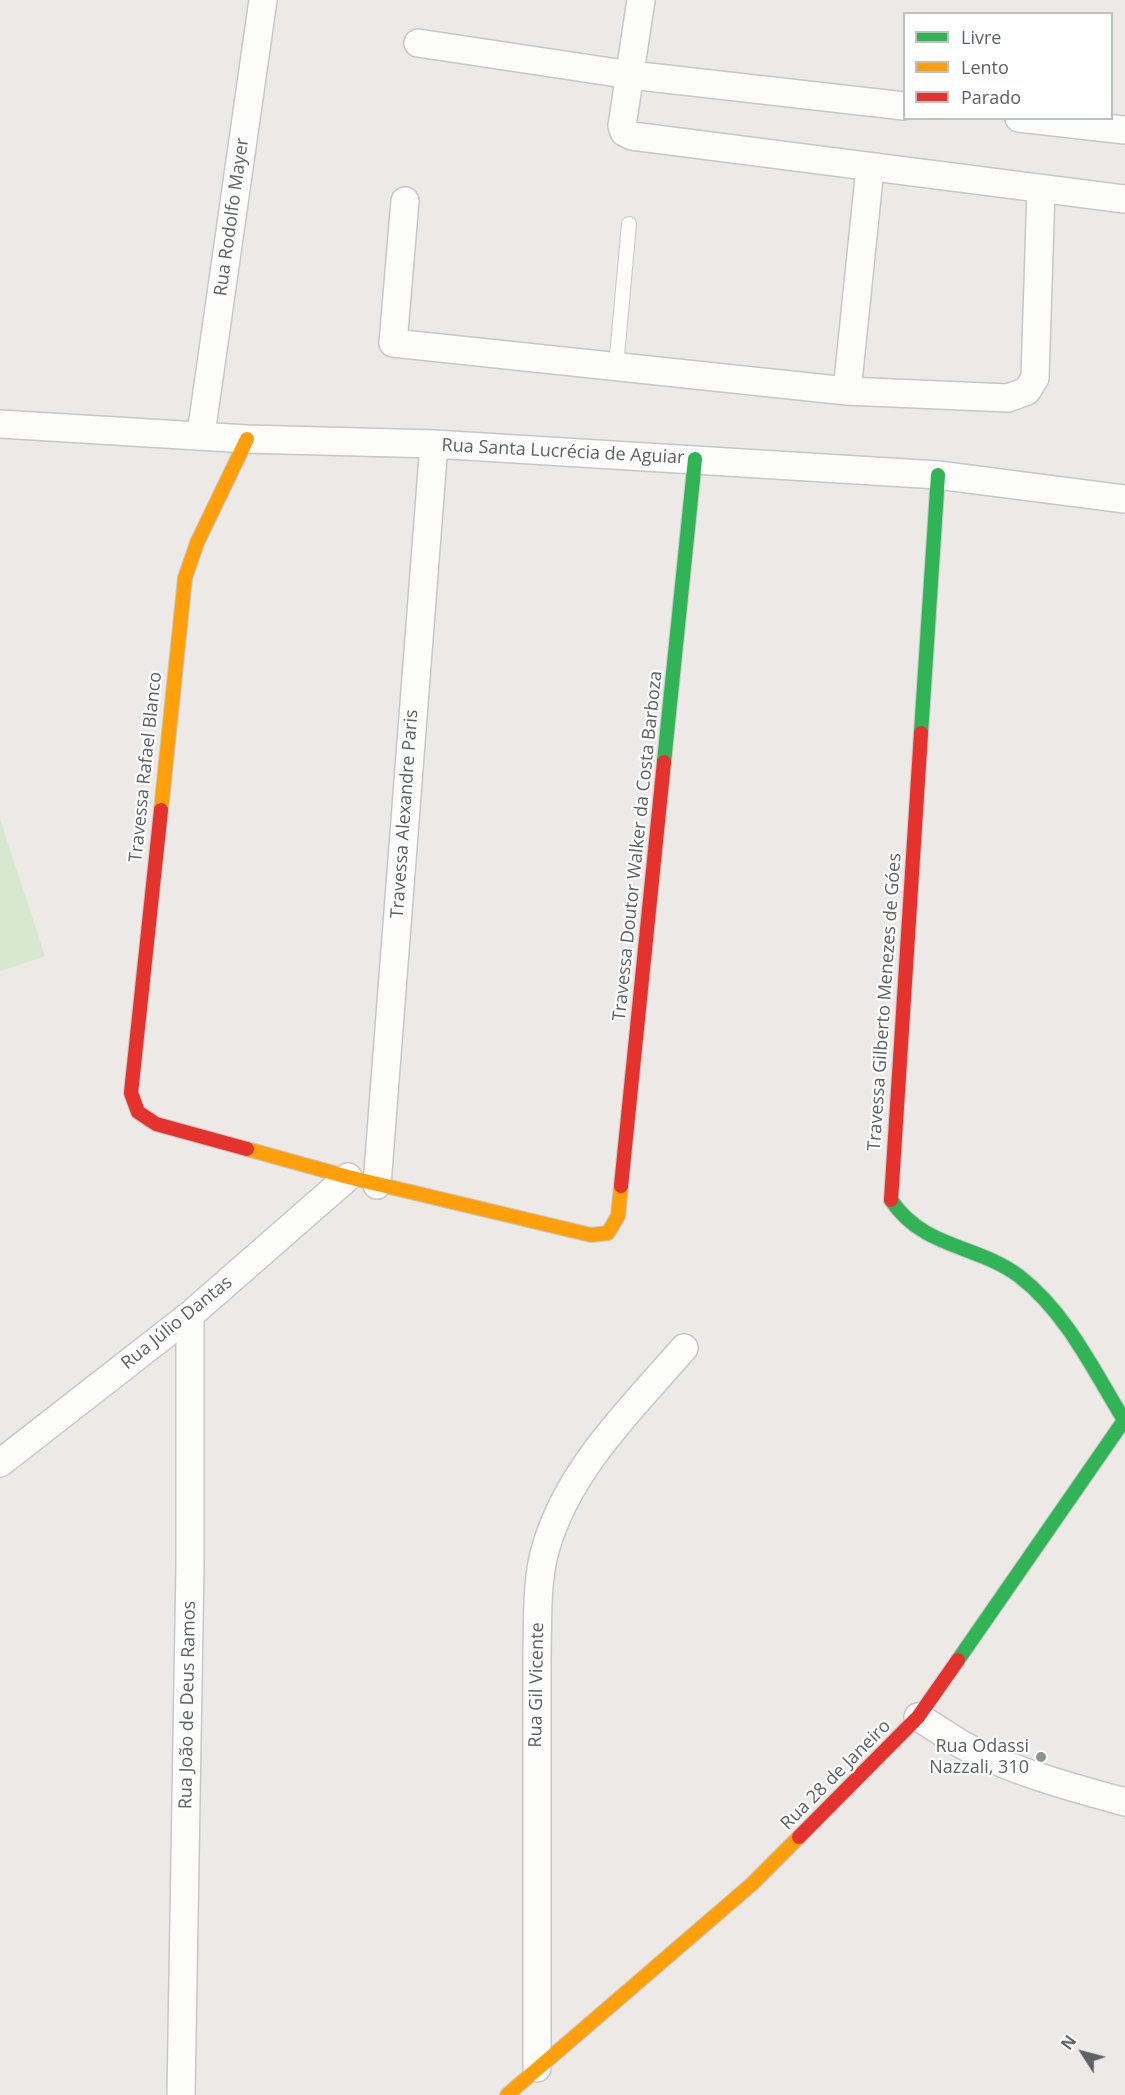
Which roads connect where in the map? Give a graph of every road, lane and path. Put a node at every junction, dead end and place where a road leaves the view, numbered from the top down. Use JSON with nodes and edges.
{"nodes":[{"id":1,"x":263,"y":0,"type":"edge"},
{"id":2,"x":641,"y":0,"type":"edge"},
{"id":3,"x":418,"y":43,"type":"dead end"},
{"id":4,"x":631,"y":75,"type":"junction"},
{"id":5,"x":903,"y":106,"type":"edge"},
{"id":6,"x":1037,"y":120,"type":"edge"},
{"id":7,"x":1125,"y":130,"type":"edge"},
{"id":8,"x":870,"y":168,"type":"junction"},
{"id":9,"x":1041,"y":189,"type":"junction"},
{"id":10,"x":1125,"y":199,"type":"edge"},
{"id":11,"x":405,"y":201,"type":"dead end"},
{"id":12,"x":629,"y":224,"type":"dead end"},
{"id":13,"x":616,"y":367,"type":"junction"},
{"id":14,"x":847,"y":391,"type":"junction"},
{"id":15,"x":0,"y":424,"type":"edge"},
{"id":16,"x":201,"y":434,"type":"junction"},
{"id":17,"x":247,"y":439,"type":"junction"},
{"id":18,"x":434,"y":444,"type":"junction"},
{"id":19,"x":695,"y":459,"type":"junction"},
{"id":20,"x":938,"y":475,"type":"junction"},
{"id":21,"x":1125,"y":499,"type":"edge"},
{"id":22,"x":348,"y":1178,"type":"junction"},
{"id":23,"x":377,"y":1185,"type":"junction"},
{"id":24,"x":190,"y":1315,"type":"junction"},
{"id":25,"x":684,"y":1348,"type":"dead end"},
{"id":26,"x":1124,"y":1420,"type":"edge"},
{"id":27,"x":0,"y":1463,"type":"edge"},
{"id":28,"x":918,"y":1717,"type":"junction"},
{"id":29,"x":1125,"y":1802,"type":"edge"},
{"id":30,"x":537,"y":2068,"type":"junction"},
{"id":31,"x":181,"y":2095,"type":"edge"},
{"id":32,"x":507,"y":2095,"type":"edge"}],
"edges":[{"from":1,"to":16,"type":"street","name":"Rua Rodolfo Mayer"},
{"from":2,"to":4,"type":"street"},
{"from":3,"to":4,"type":"street"},
{"from":4,"to":5,"type":"street"},
{"from":4,"to":8,"type":"street"},
{"from":6,"to":7,"type":"street"},
{"from":8,"to":9,"type":"street"},
{"from":8,"to":14,"type":"street"},
{"from":9,"to":10,"type":"street"},
{"from":9,"to":14,"type":"street"},
{"from":11,"to":13,"type":"street"},
{"from":12,"to":13,"type":"lane"},
{"from":13,"to":14,"type":"street"},
{"from":15,"to":16,"type":"street","name":"Rua Santa Lucrécia de Aguiar"},
{"from":16,"to":17,"type":"street","name":"Rua Santa Lucrécia de Aguiar"},
{"from":17,"to":18,"type":"street","name":"Rua Santa Lucrécia de Aguiar"},
{"from":17,"to":22,"type":"street","name":"Travessa Rafael Blanco"},
{"from":18,"to":19,"type":"street","name":"Rua Santa Lucrécia de Aguiar"},
{"from":18,"to":23,"type":"street","name":"Travessa Alexandre Paris"},
{"from":19,"to":20,"type":"street","name":"Rua Santa Lucrécia de Aguiar"},
{"from":19,"to":23,"type":"street","name":"Travessa Doutor Walker da Costa Barboza"},
{"from":20,"to":21,"type":"street","name":"Rua Santa Lucrécia de Aguiar"},
{"from":20,"to":26,"type":"street","name":"Travessa Gilberto Menezes de Góes"},
{"from":22,"to":23,"type":"street"},
{"from":22,"to":24,"type":"street","name":"Rua Júlio Dantas"},
{"from":24,"to":27,"type":"street","name":"Rua Júlio Dantas"},
{"from":24,"to":31,"type":"street","name":"Rua João de Deus Ramos"},
{"from":25,"to":30,"type":"street","name":"Rua Gil Vicente"},
{"from":26,"to":28,"type":"street","name":"Rua 28 de Janeiro"},
{"from":28,"to":29,"type":"street"},
{"from":28,"to":30,"type":"street","name":"Rua 28 de Janeiro"},
{"from":30,"to":32,"type":"street","name":"Rua 28 de Janeiro"}]}
